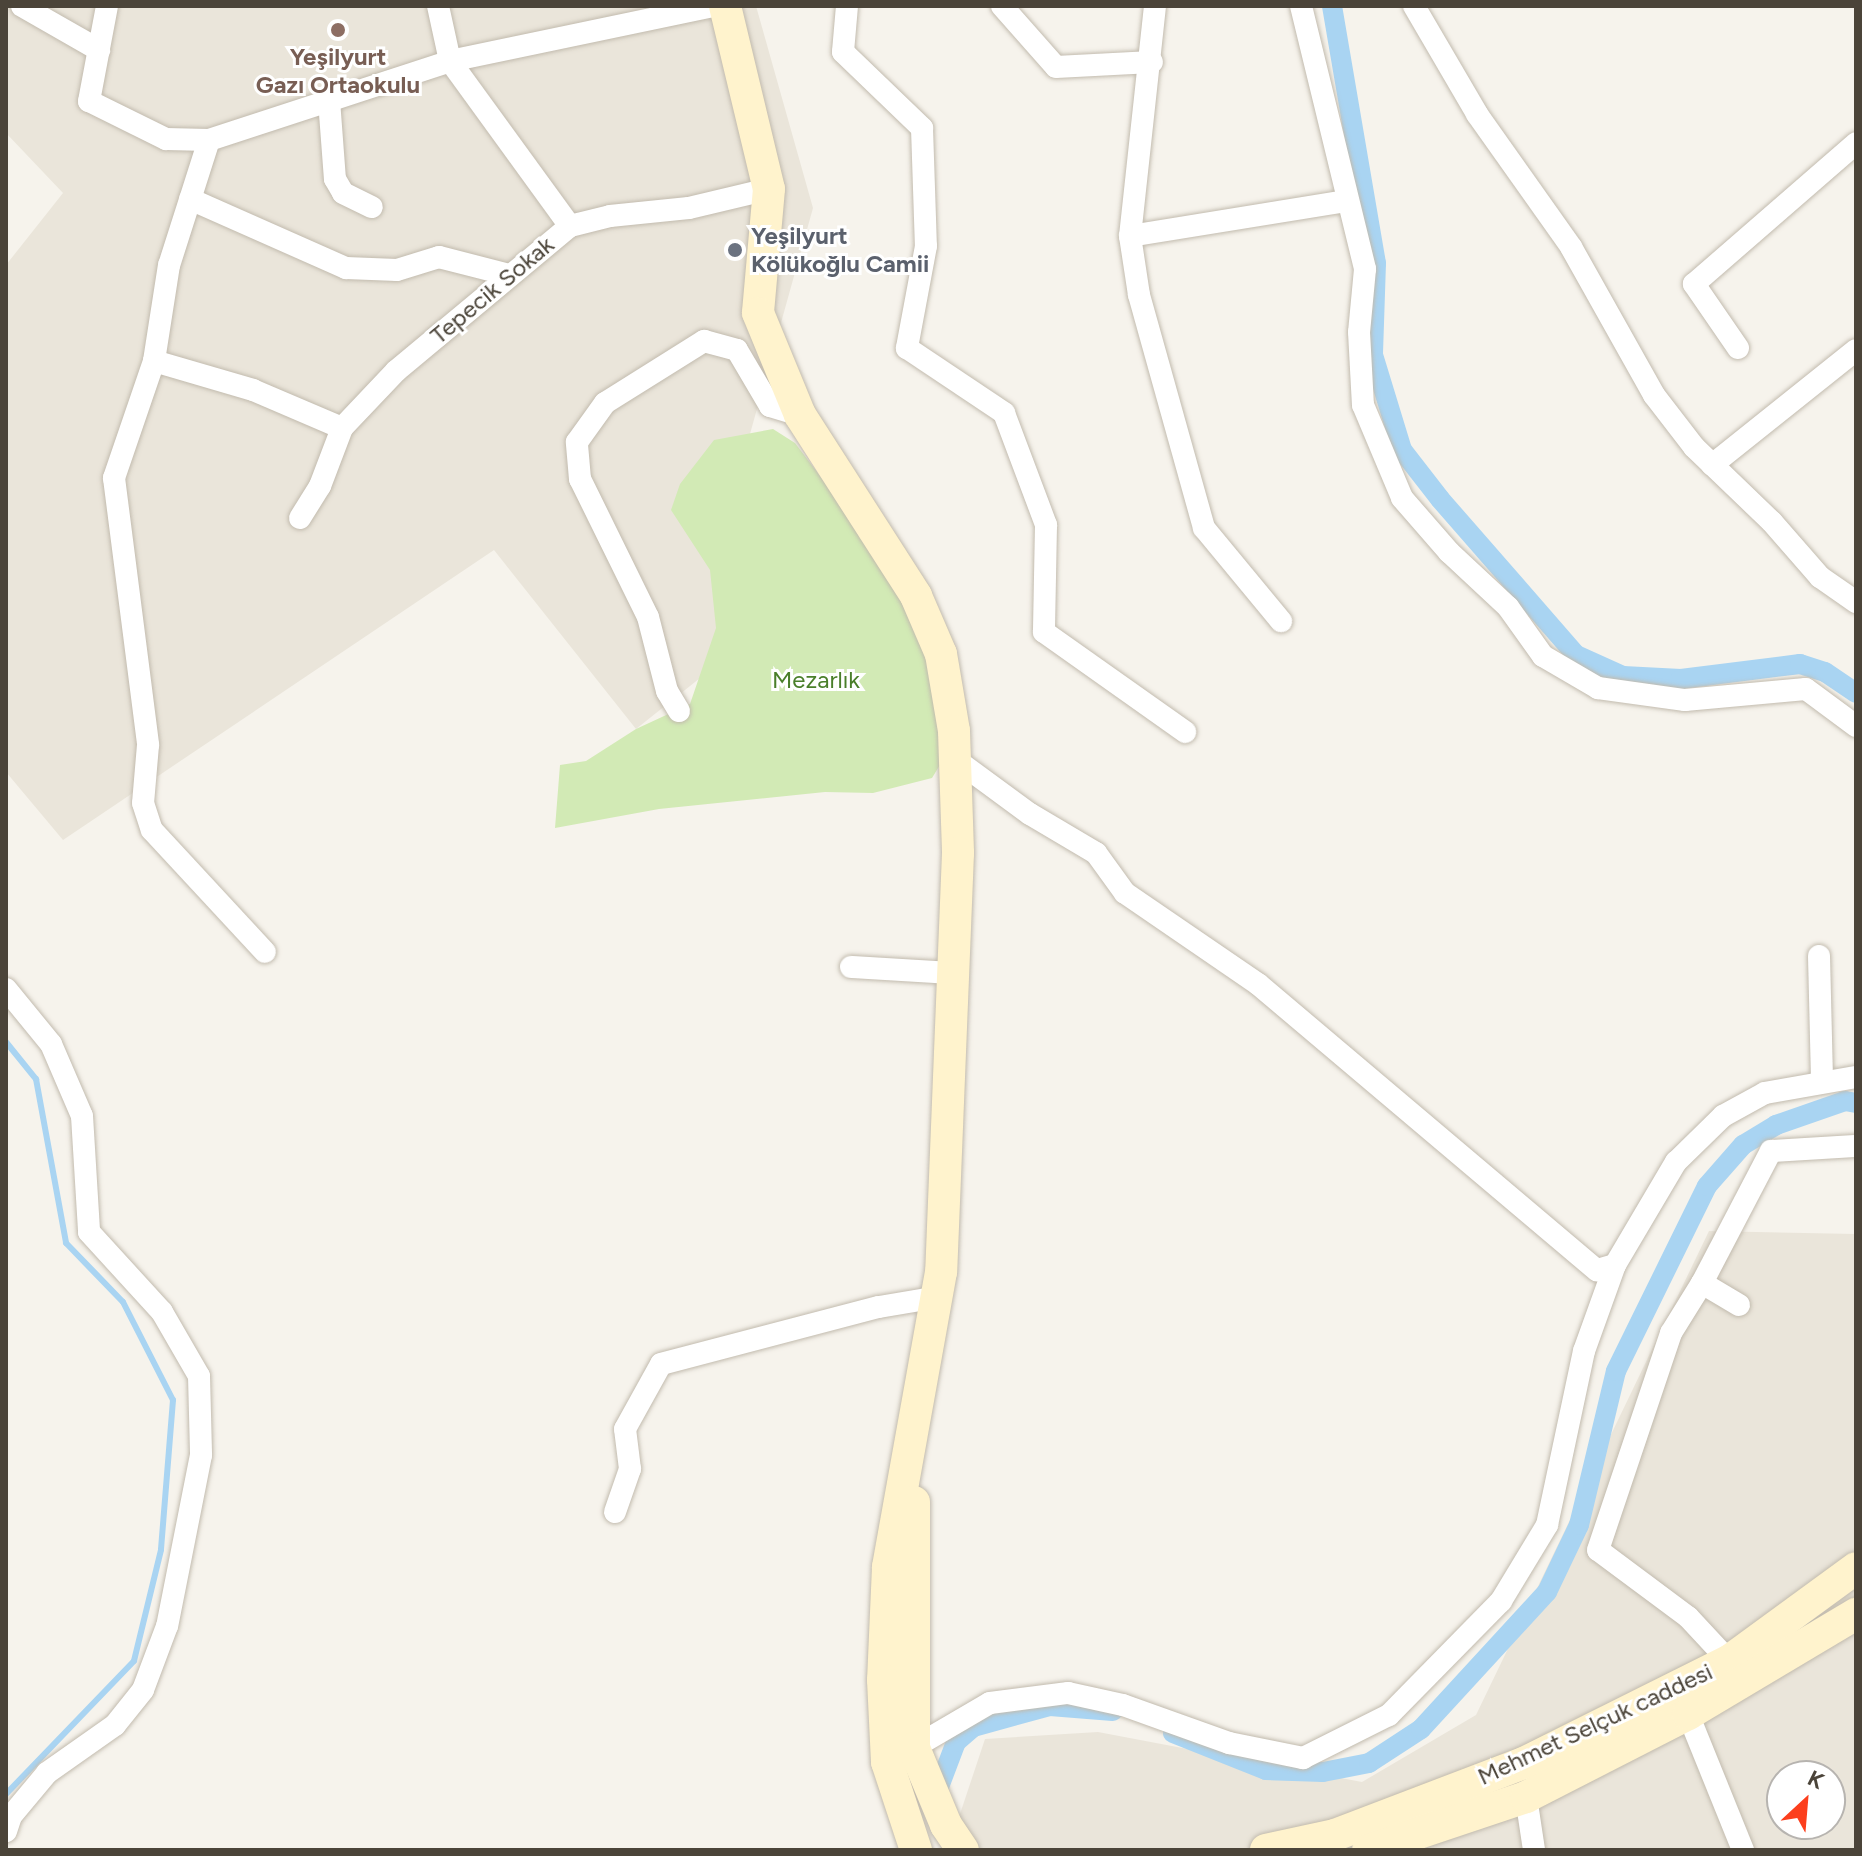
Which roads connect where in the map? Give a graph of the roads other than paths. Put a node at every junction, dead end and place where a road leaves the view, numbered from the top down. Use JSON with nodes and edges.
{"nodes":[{"id":1,"x":22,"y":6,"type":"edge"},
{"id":2,"x":107,"y":6,"type":"edge"},
{"id":3,"x":438,"y":6,"type":"edge"},
{"id":4,"x":713,"y":6,"type":"edge"},
{"id":5,"x":725,"y":6,"type":"edge"},
{"id":6,"x":847,"y":6,"type":"edge"},
{"id":7,"x":1002,"y":6,"type":"edge"},
{"id":8,"x":1155,"y":6,"type":"edge"},
{"id":9,"x":1301,"y":6,"type":"edge"},
{"id":10,"x":1414,"y":6,"type":"edge"},
{"id":11,"x":99,"y":50,"type":"junction"},
{"id":12,"x":450,"y":61,"type":"junction"},
{"id":13,"x":1152,"y":62,"type":"junction"},
{"id":14,"x":329,"y":100,"type":"junction"},
{"id":15,"x":209,"y":140,"type":"junction"},
{"id":16,"x":1856,"y":143,"type":"edge"},
{"id":17,"x":769,"y":189,"type":"junction"},
{"id":18,"x":190,"y":199,"type":"junction"},
{"id":19,"x":1345,"y":201,"type":"junction"},
{"id":20,"x":372,"y":207,"type":"dead end"},
{"id":21,"x":570,"y":226,"type":"junction"},
{"id":22,"x":1130,"y":236,"type":"junction"},
{"id":23,"x":509,"y":275,"type":"junction"},
{"id":24,"x":1738,"y":348,"type":"dead end"},
{"id":25,"x":1856,"y":350,"type":"edge"},
{"id":26,"x":154,"y":361,"type":"junction"},
{"id":27,"x":800,"y":415,"type":"junction"},
{"id":28,"x":342,"y":428,"type":"junction"},
{"id":29,"x":1712,"y":465,"type":"junction"},
{"id":30,"x":300,"y":518,"type":"dead end"},
{"id":31,"x":1856,"y":602,"type":"edge"},
{"id":32,"x":1281,"y":621,"type":"dead end"},
{"id":33,"x":679,"y":711,"type":"dead end"},
{"id":34,"x":1856,"y":726,"type":"edge"},
{"id":35,"x":1185,"y":732,"type":"dead end"},
{"id":36,"x":955,"y":759,"type":"junction"},
{"id":37,"x":265,"y":952,"type":"dead end"},
{"id":38,"x":1819,"y":956,"type":"dead end"},
{"id":39,"x":851,"y":967,"type":"dead end"},
{"id":40,"x":953,"y":973,"type":"junction"},
{"id":41,"x":6,"y":989,"type":"edge"},
{"id":42,"x":1856,"y":1077,"type":"edge"},
{"id":43,"x":1822,"y":1081,"type":"junction"},
{"id":44,"x":1856,"y":1146,"type":"edge"},
{"id":45,"x":1615,"y":1265,"type":"junction"},
{"id":46,"x":1702,"y":1283,"type":"junction"},
{"id":47,"x":938,"y":1297,"type":"junction"},
{"id":48,"x":1739,"y":1305,"type":"dead end"},
{"id":49,"x":615,"y":1512,"type":"dead end"},
{"id":50,"x":1856,"y":1568,"type":"edge"},
{"id":51,"x":1856,"y":1614,"type":"edge"},
{"id":52,"x":1729,"y":1661,"type":"junction"},
{"id":53,"x":1688,"y":1714,"type":"junction"},
{"id":54,"x":900,"y":1755,"type":"junction"},
{"id":55,"x":1526,"y":1797,"type":"junction"},
{"id":56,"x":6,"y":1831,"type":"edge"},
{"id":57,"x":916,"y":1850,"type":"edge"},
{"id":58,"x":963,"y":1850,"type":"edge"},
{"id":59,"x":1266,"y":1850,"type":"edge"},
{"id":60,"x":1368,"y":1850,"type":"edge"},
{"id":61,"x":1534,"y":1850,"type":"edge"},
{"id":62,"x":1743,"y":1850,"type":"edge"}],
"edges":[{"from":1,"to":11,"type":"street"},
{"from":2,"to":11,"type":"street"},
{"from":3,"to":12,"type":"street"},
{"from":4,"to":12,"type":"street"},
{"from":5,"to":17,"type":"main road"},
{"from":6,"to":35,"type":"street"},
{"from":7,"to":13,"type":"street"},
{"from":8,"to":13,"type":"street"},
{"from":9,"to":19,"type":"street"},
{"from":10,"to":29,"type":"street"},
{"from":11,"to":15,"type":"street"},
{"from":12,"to":14,"type":"street"},
{"from":12,"to":21,"type":"street"},
{"from":13,"to":22,"type":"street"},
{"from":14,"to":15,"type":"street"},
{"from":14,"to":20,"type":"street"},
{"from":15,"to":18,"type":"street"},
{"from":16,"to":24,"type":"street"},
{"from":17,"to":21,"type":"street","name":"Tepecik Sokak"},
{"from":17,"to":27,"type":"main road"},
{"from":18,"to":23,"type":"street"},
{"from":18,"to":26,"type":"street"},
{"from":19,"to":22,"type":"street"},
{"from":19,"to":34,"type":"street"},
{"from":21,"to":23,"type":"street","name":"Tepecik Sokak"},
{"from":22,"to":32,"type":"street"},
{"from":23,"to":28,"type":"street","name":"Tepecik Sokak"},
{"from":25,"to":29,"type":"street"},
{"from":26,"to":28,"type":"street"},
{"from":26,"to":37,"type":"street"},
{"from":27,"to":33,"type":"street"},
{"from":27,"to":36,"type":"main road"},
{"from":28,"to":30,"type":"street","name":"Tepecik Sokak"},
{"from":29,"to":31,"type":"street"},
{"from":36,"to":40,"type":"main road"},
{"from":36,"to":45,"type":"street"},
{"from":38,"to":43,"type":"street"},
{"from":39,"to":40,"type":"street"},
{"from":40,"to":47,"type":"main road"},
{"from":41,"to":56,"type":"street"},
{"from":42,"to":43,"type":"street"},
{"from":43,"to":45,"type":"street"},
{"from":44,"to":46,"type":"street"},
{"from":45,"to":54,"type":"street"},
{"from":46,"to":48,"type":"street"},
{"from":46,"to":52,"type":"street"},
{"from":47,"to":49,"type":"street"},
{"from":47,"to":54,"type":"main road"},
{"from":50,"to":52,"type":"main road","name":"Mehmet Selçuk caddesi"},
{"from":51,"to":53,"type":"main road"},
{"from":52,"to":59,"type":"main road","name":"Mehmet Selçuk caddesi"},
{"from":53,"to":55,"type":"main road"},
{"from":53,"to":62,"type":"street"},
{"from":54,"to":57,"type":"main road"},
{"from":54,"to":58,"type":"main road"},
{"from":55,"to":60,"type":"main road"},
{"from":55,"to":61,"type":"street"}]}
